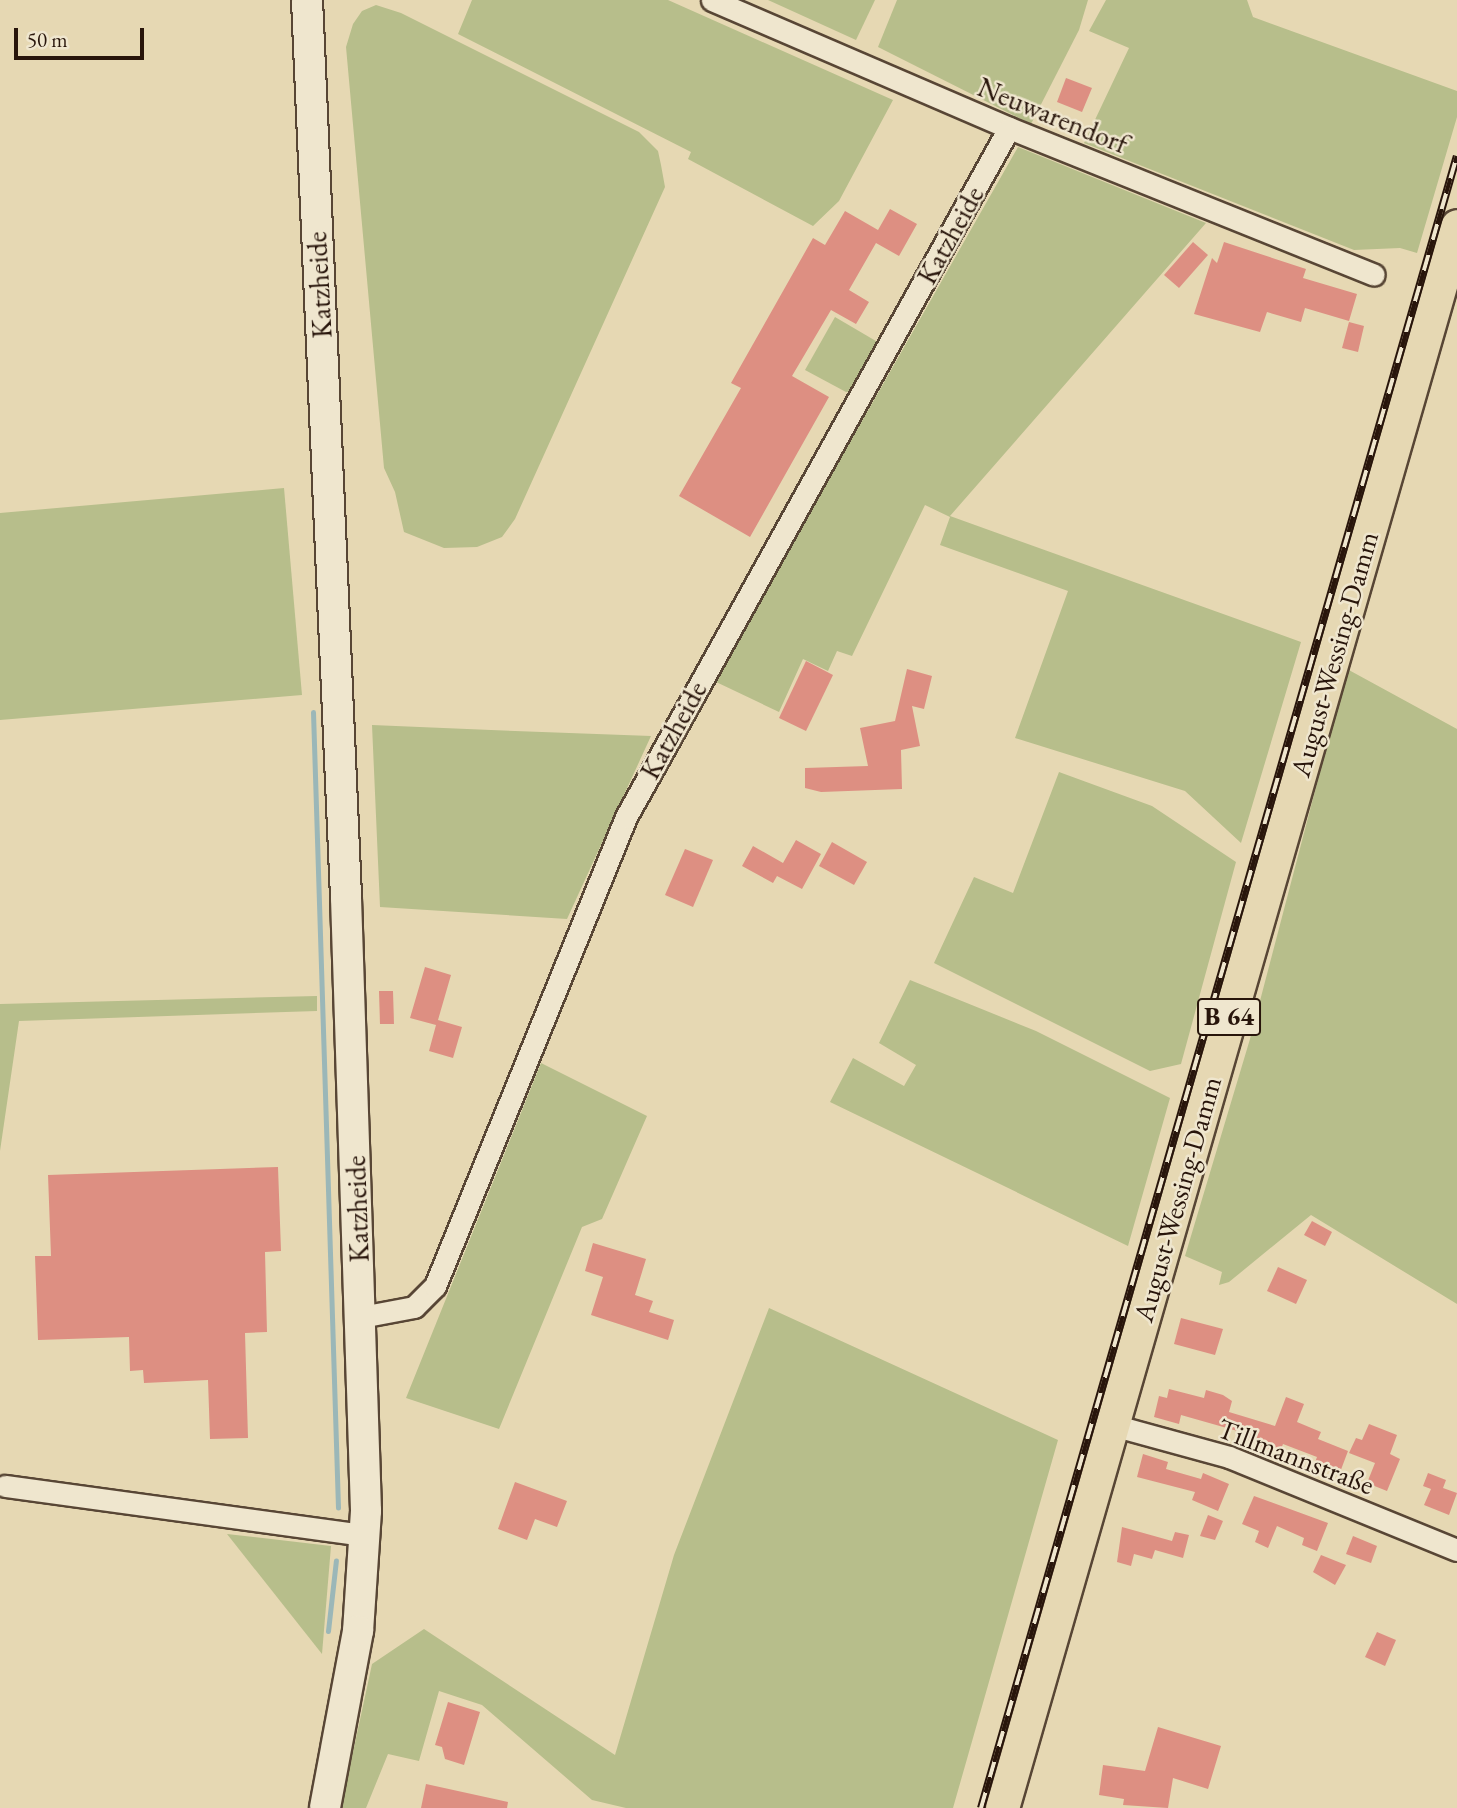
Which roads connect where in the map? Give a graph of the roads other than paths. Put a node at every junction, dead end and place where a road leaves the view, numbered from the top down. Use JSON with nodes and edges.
{"nodes":[{"id":1,"x":307,"y":0,"type":"edge"},
{"id":2,"x":712,"y":0,"type":"edge"},
{"id":3,"x":1009,"y":128,"type":"junction"},
{"id":4,"x":1457,"y":226,"type":"edge"},
{"id":5,"x":1374,"y":275,"type":"dead end"},
{"id":6,"x":361,"y":1317,"type":"junction"},
{"id":7,"x":1112,"y":1425,"type":"junction"},
{"id":8,"x":5,"y":1486,"type":"dead end"},
{"id":9,"x":365,"y":1535,"type":"junction"},
{"id":10,"x":1457,"y":1549,"type":"edge"},
{"id":11,"x":324,"y":1808,"type":"edge"},
{"id":12,"x":1002,"y":1808,"type":"edge"}],
"edges":[{"from":1,"to":6,"type":"street","name":"Katzheide"},
{"from":2,"to":3,"type":"street","name":"Neuwarendorf"},
{"from":3,"to":5,"type":"street","name":"Neuwarendorf"},
{"from":3,"to":6,"type":"street","name":"Katzheide"},
{"from":4,"to":7,"type":"main road","name":"August-Wessing-Damm","number":"B 64"},
{"from":6,"to":9,"type":"street","name":"Katzheide"},
{"from":7,"to":10,"type":"street","name":"Tillmannstraße"},
{"from":7,"to":12,"type":"main road","name":"August-Wessing-Damm","number":"B 64"},
{"from":8,"to":9,"type":"street"},
{"from":9,"to":11,"type":"street","name":"Katzheide"}]}
